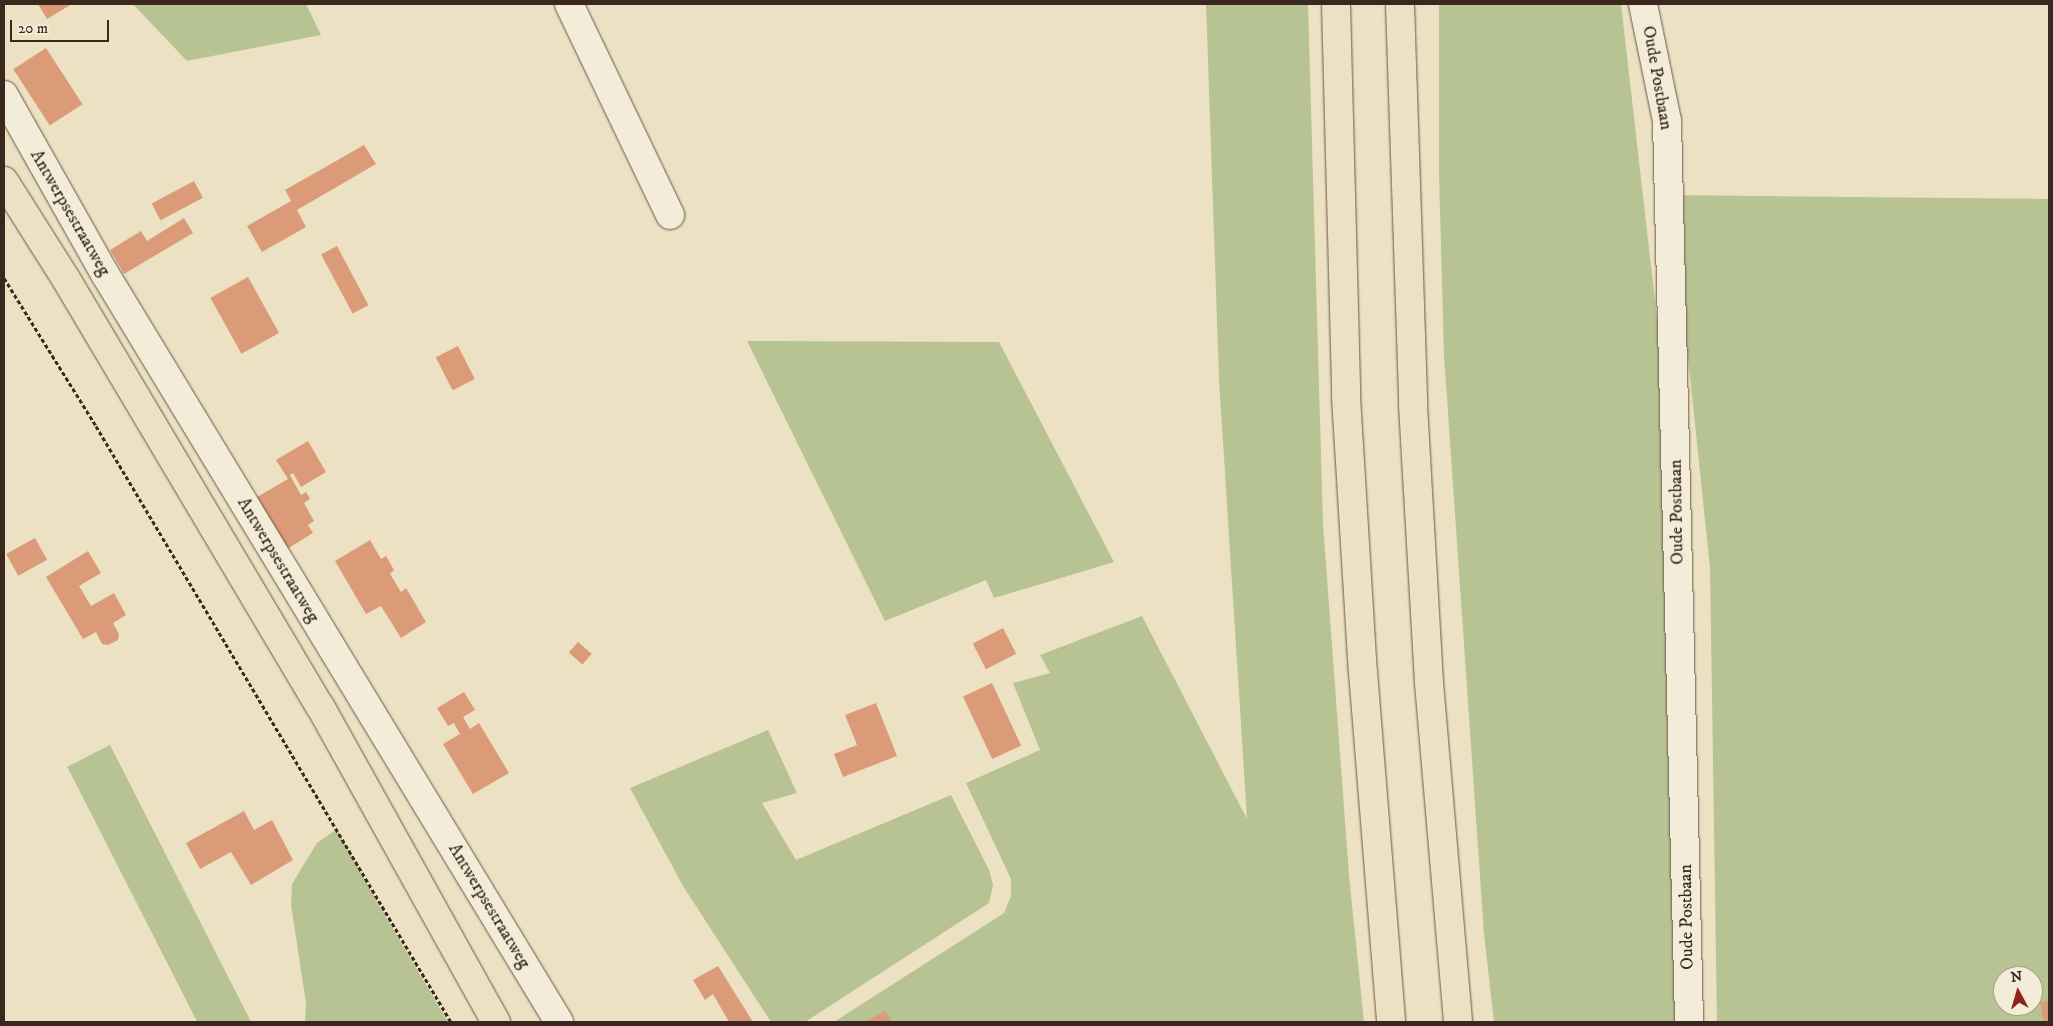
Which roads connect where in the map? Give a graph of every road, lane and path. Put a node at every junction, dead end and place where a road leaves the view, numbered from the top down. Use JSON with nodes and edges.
{"nodes":[{"id":1,"x":569,"y":4,"type":"edge"},
{"id":2,"x":1336,"y":4,"type":"edge"},
{"id":3,"x":1400,"y":4,"type":"edge"},
{"id":4,"x":1643,"y":4,"type":"edge"},
{"id":5,"x":4,"y":95,"type":"edge"},
{"id":6,"x":4,"y":181,"type":"edge"},
{"id":7,"x":670,"y":215,"type":"dead end"},
{"id":8,"x":4,"y":278,"type":"edge"},
{"id":9,"x":451,"y":1022,"type":"edge"},
{"id":10,"x":496,"y":1022,"type":"edge"},
{"id":11,"x":559,"y":1022,"type":"edge"},
{"id":12,"x":1392,"y":1022,"type":"edge"},
{"id":13,"x":1458,"y":1022,"type":"edge"},
{"id":14,"x":1689,"y":1022,"type":"edge"}],
"edges":[{"from":1,"to":7,"type":"street"},
{"from":2,"to":12,"type":"main road"},
{"from":3,"to":13,"type":"main road"},
{"from":4,"to":14,"type":"street","name":"Oude Postbaan"},
{"from":5,"to":11,"type":"street","name":"Antwerpsestraatweg"},
{"from":6,"to":10,"type":"main road","name":"Antwerpsestraatweg"},
{"from":8,"to":9,"type":"path"}]}
